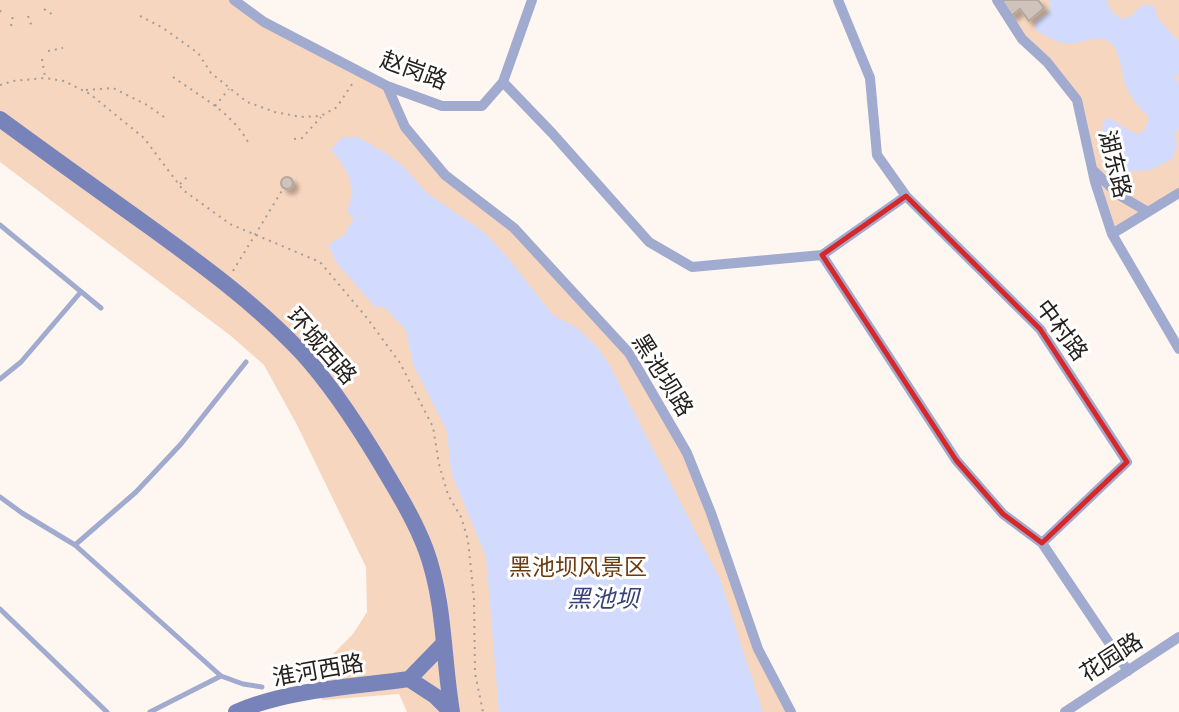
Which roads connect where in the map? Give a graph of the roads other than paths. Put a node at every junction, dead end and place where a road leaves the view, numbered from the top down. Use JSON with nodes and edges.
{"nodes":[{"id":1,"x":233,"y":0,"type":"edge"},
{"id":2,"x":532,"y":0,"type":"edge"},
{"id":3,"x":838,"y":0,"type":"edge"},
{"id":4,"x":997,"y":0,"type":"edge"},
{"id":5,"x":503,"y":82,"type":"junction"},
{"id":6,"x":387,"y":86,"type":"junction"},
{"id":7,"x":0,"y":120,"type":"edge"},
{"id":8,"x":1093,"y":170,"type":"junction"},
{"id":9,"x":1179,"y":193,"type":"edge"},
{"id":10,"x":906,"y":195,"type":"junction"},
{"id":11,"x":1148,"y":212,"type":"junction"},
{"id":12,"x":0,"y":225,"type":"edge"},
{"id":13,"x":1112,"y":234,"type":"junction"},
{"id":14,"x":822,"y":255,"type":"junction"},
{"id":15,"x":80,"y":293,"type":"junction"},
{"id":16,"x":101,"y":308,"type":"dead end"},
{"id":17,"x":1179,"y":349,"type":"edge"},
{"id":18,"x":246,"y":362,"type":"dead end"},
{"id":19,"x":0,"y":379,"type":"edge"},
{"id":20,"x":0,"y":497,"type":"edge"},
{"id":21,"x":1042,"y":543,"type":"junction"},
{"id":22,"x":75,"y":545,"type":"junction"},
{"id":23,"x":0,"y":609,"type":"edge"},
{"id":24,"x":1179,"y":637,"type":"edge"},
{"id":25,"x":444,"y":643,"type":"junction"},
{"id":26,"x":1128,"y":671,"type":"junction"},
{"id":27,"x":221,"y":676,"type":"junction"},
{"id":28,"x":409,"y":679,"type":"junction"},
{"id":29,"x":262,"y":687,"type":"dead end"},
{"id":30,"x":107,"y":712,"type":"edge"},
{"id":31,"x":150,"y":712,"type":"edge"},
{"id":32,"x":236,"y":712,"type":"edge"},
{"id":33,"x":451,"y":712,"type":"edge"},
{"id":34,"x":791,"y":712,"type":"edge"},
{"id":35,"x":1065,"y":712,"type":"edge"}],
"edges":[{"from":1,"to":6,"type":"street","name":"赵岗路"},
{"from":2,"to":5,"type":"street","name":"赵岗路"},
{"from":3,"to":10,"type":"street","name":"中村路"},
{"from":4,"to":8,"type":"street","name":"湖东路"},
{"from":5,"to":6,"type":"street","name":"赵岗路"},
{"from":5,"to":14,"type":"street"},
{"from":6,"to":34,"type":"street","name":"黑池坝路"},
{"from":7,"to":25,"type":"street","name":"环城西路"},
{"from":8,"to":11,"type":"street"},
{"from":8,"to":13,"type":"street","name":"湖东路"},
{"from":9,"to":11,"type":"street"},
{"from":10,"to":14,"type":"street"},
{"from":10,"to":21,"type":"street","name":"中村路"},
{"from":11,"to":13,"type":"street"},
{"from":12,"to":15,"type":"lane"},
{"from":13,"to":17,"type":"street","name":"湖东路"},
{"from":14,"to":21,"type":"street"},
{"from":15,"to":16,"type":"lane"},
{"from":15,"to":19,"type":"lane"},
{"from":18,"to":22,"type":"lane"},
{"from":20,"to":22,"type":"lane"},
{"from":21,"to":26,"type":"street"},
{"from":22,"to":27,"type":"lane"},
{"from":23,"to":30,"type":"lane"},
{"from":24,"to":26,"type":"street","name":"花园路"},
{"from":25,"to":28,"type":"street"},
{"from":25,"to":33,"type":"street","name":"环城西路"},
{"from":26,"to":35,"type":"street","name":"花园路"},
{"from":27,"to":29,"type":"lane"},
{"from":27,"to":31,"type":"lane"},
{"from":28,"to":32,"type":"street","name":"淮河西路"},
{"from":28,"to":33,"type":"street"}]}
